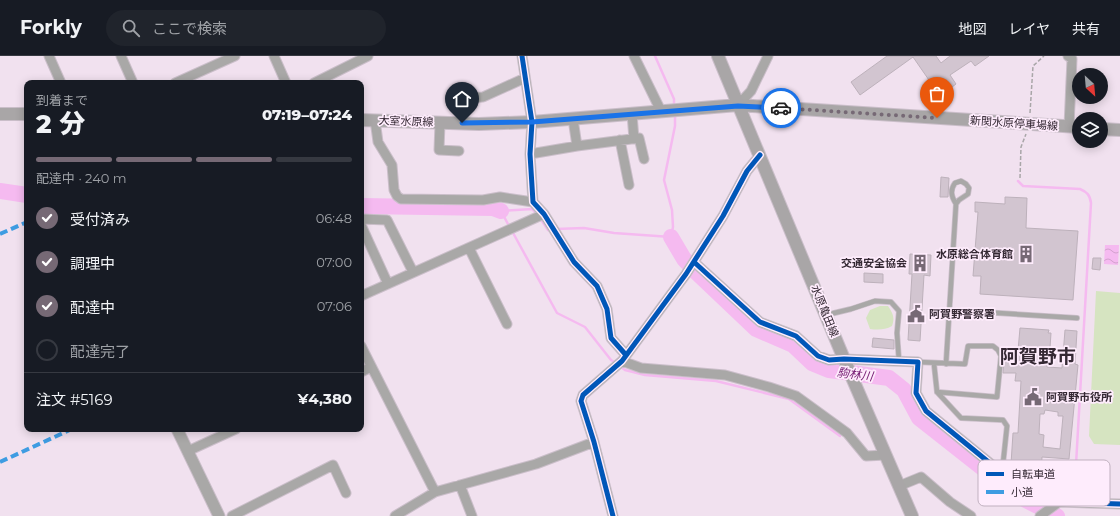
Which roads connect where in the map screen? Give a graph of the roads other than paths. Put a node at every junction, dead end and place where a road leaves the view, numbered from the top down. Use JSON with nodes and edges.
{"nodes":[{"id":1,"x":49,"y":56,"type":"edge"},
{"id":2,"x":121,"y":56,"type":"edge"},
{"id":3,"x":235,"y":56,"type":"edge"},
{"id":4,"x":274,"y":56,"type":"edge"},
{"id":5,"x":368,"y":56,"type":"edge"},
{"id":6,"x":522,"y":56,"type":"edge"},
{"id":7,"x":634,"y":56,"type":"edge"},
{"id":8,"x":718,"y":56,"type":"edge"},
{"id":9,"x":768,"y":56,"type":"edge"},
{"id":10,"x":1068,"y":56,"type":"edge"},
{"id":11,"x":526,"y":78,"type":"junction"},
{"id":12,"x":60,"y":80,"type":"edge"},
{"id":13,"x":132,"y":80,"type":"edge"},
{"id":14,"x":182,"y":80,"type":"edge"},
{"id":15,"x":285,"y":80,"type":"edge"},
{"id":16,"x":320,"y":80,"type":"edge"},
{"id":17,"x":738,"y":106,"type":"junction"},
{"id":18,"x":660,"y":111,"type":"junction"},
{"id":19,"x":1074,"y":112,"type":"edge"},
{"id":20,"x":0,"y":114,"type":"edge"},
{"id":21,"x":24,"y":114,"type":"edge"},
{"id":22,"x":632,"y":114,"type":"junction"},
{"id":23,"x":573,"y":119,"type":"junction"},
{"id":24,"x":364,"y":120,"type":"edge"},
{"id":25,"x":375,"y":120,"type":"junction"},
{"id":26,"x":440,"y":122,"type":"junction"},
{"id":27,"x":532,"y":122,"type":"junction"},
{"id":28,"x":462,"y":123,"type":"junction"},
{"id":29,"x":1072,"y":127,"type":"edge"},
{"id":30,"x":1108,"y":129,"type":"edge"},
{"id":31,"x":1120,"y":130,"type":"edge"},
{"id":32,"x":634,"y":139,"type":"junction"},
{"id":33,"x":620,"y":140,"type":"junction"},
{"id":34,"x":576,"y":146,"type":"junction"},
{"id":35,"x":459,"y":151,"type":"dead end"},
{"id":36,"x":530,"y":154,"type":"junction"},
{"id":37,"x":760,"y":155,"type":"junction"},
{"id":38,"x":644,"y":159,"type":"dead end"},
{"id":39,"x":629,"y":185,"type":"dead end"},
{"id":40,"x":533,"y":202,"type":"junction"},
{"id":41,"x":956,"y":204,"type":"junction"},
{"id":42,"x":544,"y":214,"type":"junction"},
{"id":43,"x":364,"y":218,"type":"edge"},
{"id":44,"x":364,"y":232,"type":"edge"},
{"id":45,"x":469,"y":248,"type":"junction"},
{"id":46,"x":694,"y":262,"type":"junction"},
{"id":47,"x":413,"y":272,"type":"junction"},
{"id":48,"x":388,"y":284,"type":"junction"},
{"id":49,"x":364,"y":295,"type":"edge"},
{"id":50,"x":950,"y":310,"type":"junction"},
{"id":51,"x":826,"y":315,"type":"junction"},
{"id":52,"x":1077,"y":318,"type":"dead end"},
{"id":53,"x":507,"y":324,"type":"dead end"},
{"id":54,"x":364,"y":352,"type":"edge"},
{"id":55,"x":624,"y":358,"type":"junction"},
{"id":56,"x":899,"y":361,"type":"junction"},
{"id":57,"x":846,"y":362,"type":"junction"},
{"id":58,"x":918,"y":362,"type":"junction"},
{"id":59,"x":934,"y":364,"type":"junction"},
{"id":60,"x":946,"y":364,"type":"junction"},
{"id":61,"x":372,"y":367,"type":"junction"},
{"id":62,"x":364,"y":371,"type":"edge"},
{"id":63,"x":937,"y":392,"type":"junction"},
{"id":64,"x":178,"y":432,"type":"edge"},
{"id":65,"x":229,"y":432,"type":"edge"},
{"id":66,"x":594,"y":442,"type":"junction"},
{"id":67,"x":188,"y":451,"type":"junction"},
{"id":68,"x":886,"y":455,"type":"junction"},
{"id":69,"x":986,"y":460,"type":"edge"},
{"id":70,"x":1003,"y":460,"type":"edge"},
{"id":71,"x":460,"y":485,"type":"junction"},
{"id":72,"x":899,"y":486,"type":"junction"},
{"id":73,"x":435,"y":492,"type":"junction"},
{"id":74,"x":346,"y":493,"type":"dead end"},
{"id":75,"x":1110,"y":504,"type":"edge"},
{"id":76,"x":1120,"y":504,"type":"edge"},
{"id":77,"x":1054,"y":506,"type":"edge"},
{"id":78,"x":218,"y":516,"type":"edge"},
{"id":79,"x":232,"y":516,"type":"edge"},
{"id":80,"x":395,"y":516,"type":"edge"},
{"id":81,"x":472,"y":516,"type":"edge"},
{"id":82,"x":613,"y":516,"type":"edge"},
{"id":83,"x":912,"y":516,"type":"edge"},
{"id":84,"x":971,"y":516,"type":"edge"},
{"id":85,"x":1040,"y":516,"type":"edge"}],
"edges":[{"from":1,"to":12,"type":"street"},
{"from":2,"to":13,"type":"street"},
{"from":3,"to":14,"type":"street"},
{"from":4,"to":15,"type":"street"},
{"from":5,"to":16,"type":"street"},
{"from":6,"to":11,"type":"street"},
{"from":7,"to":18,"type":"street"},
{"from":8,"to":17,"type":"main road"},
{"from":9,"to":17,"type":"street"},
{"from":10,"to":19,"type":"street"},
{"from":11,"to":27,"type":"street"},
{"from":11,"to":28,"type":"street"},
{"from":17,"to":18,"type":"main road","name":"大室水原線"},
{"from":17,"to":29,"type":"main road","name":"新関水原停車場線"},
{"from":17,"to":37,"type":"main road","name":"水原亀田線"},
{"from":18,"to":22,"type":"main road","name":"大室水原線"},
{"from":20,"to":21,"type":"main road"},
{"from":22,"to":23,"type":"main road","name":"大室水原線"},
{"from":22,"to":32,"type":"street"},
{"from":23,"to":27,"type":"main road","name":"大室水原線"},
{"from":23,"to":34,"type":"street"},
{"from":24,"to":25,"type":"main road","name":"大室水原線"},
{"from":25,"to":26,"type":"main road","name":"大室水原線"},
{"from":25,"to":40,"type":"street"},
{"from":26,"to":28,"type":"main road","name":"大室水原線"},
{"from":26,"to":35,"type":"street"},
{"from":27,"to":28,"type":"main road","name":"大室水原線"},
{"from":27,"to":36,"type":"street"},
{"from":30,"to":31,"type":"main road"},
{"from":32,"to":33,"type":"street"},
{"from":32,"to":38,"type":"street"},
{"from":33,"to":34,"type":"street"},
{"from":33,"to":39,"type":"street"},
{"from":34,"to":36,"type":"street"},
{"from":36,"to":40,"type":"street"},
{"from":37,"to":46,"type":"street"},
{"from":37,"to":51,"type":"main road","name":"水原亀田線"},
{"from":40,"to":42,"type":"street"},
{"from":41,"to":41,"type":"lane"},
{"from":41,"to":50,"type":"lane"},
{"from":42,"to":45,"type":"street"},
{"from":42,"to":55,"type":"street"},
{"from":43,"to":47,"type":"street"},
{"from":44,"to":48,"type":"street"},
{"from":45,"to":47,"type":"street"},
{"from":45,"to":53,"type":"street"},
{"from":46,"to":55,"type":"street"},
{"from":46,"to":57,"type":"street"},
{"from":47,"to":48,"type":"street"},
{"from":48,"to":49,"type":"street"},
{"from":50,"to":52,"type":"lane"},
{"from":50,"to":60,"type":"lane"},
{"from":51,"to":56,"type":"lane"},
{"from":51,"to":57,"type":"main road","name":"水原亀田線"},
{"from":54,"to":61,"type":"street"},
{"from":55,"to":66,"type":"street"},
{"from":55,"to":68,"type":"street"},
{"from":56,"to":57,"type":"street"},
{"from":56,"to":58,"type":"street"},
{"from":57,"to":68,"type":"main road","name":"水原亀田線"},
{"from":58,"to":59,"type":"lane"},
{"from":58,"to":69,"type":"street"},
{"from":59,"to":60,"type":"lane"},
{"from":59,"to":63,"type":"lane"},
{"from":60,"to":63,"type":"lane"},
{"from":61,"to":62,"type":"street"},
{"from":61,"to":73,"type":"street"},
{"from":63,"to":70,"type":"lane"},
{"from":64,"to":67,"type":"street"},
{"from":65,"to":67,"type":"street"},
{"from":66,"to":71,"type":"street"},
{"from":66,"to":82,"type":"street"},
{"from":67,"to":78,"type":"street"},
{"from":68,"to":72,"type":"main road","name":"水原亀田線"},
{"from":71,"to":73,"type":"street"},
{"from":71,"to":81,"type":"street"},
{"from":72,"to":83,"type":"main road","name":"水原亀田線"},
{"from":72,"to":84,"type":"street"},
{"from":73,"to":80,"type":"street"},
{"from":74,"to":79,"type":"street"},
{"from":75,"to":76,"type":"street"},
{"from":77,"to":85,"type":"street"}]}
